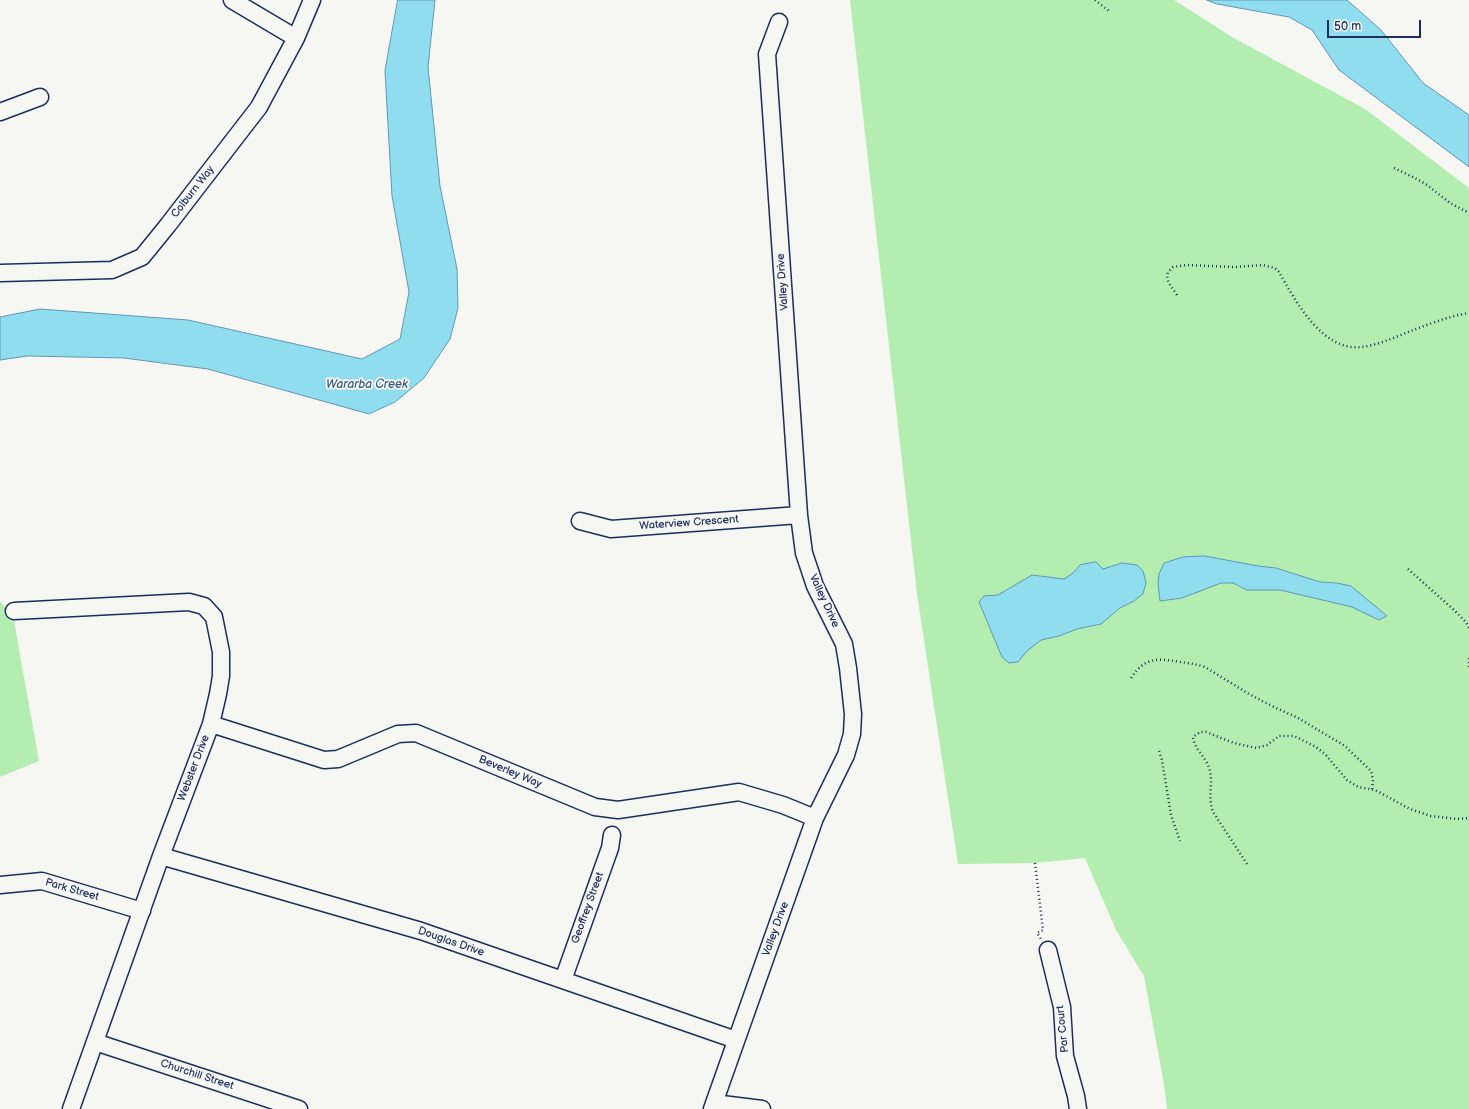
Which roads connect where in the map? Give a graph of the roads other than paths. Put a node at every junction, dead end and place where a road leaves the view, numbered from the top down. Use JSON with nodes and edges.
{"nodes":[{"id":1,"x":232,"y":0,"type":"edge"},
{"id":2,"x":312,"y":0,"type":"edge"},
{"id":3,"x":779,"y":22,"type":"dead end"},
{"id":4,"x":296,"y":38,"type":"junction"},
{"id":5,"x":40,"y":97,"type":"dead end"},
{"id":6,"x":0,"y":112,"type":"edge"},
{"id":7,"x":0,"y":273,"type":"edge"},
{"id":8,"x":799,"y":515,"type":"junction"},
{"id":9,"x":580,"y":520,"type":"dead end"},
{"id":10,"x":14,"y":611,"type":"dead end"},
{"id":11,"x":211,"y":724,"type":"junction"},
{"id":12,"x":816,"y":818,"type":"junction"},
{"id":13,"x":612,"y":835,"type":"dead end"},
{"id":14,"x":161,"y":856,"type":"junction"},
{"id":15,"x":0,"y":885,"type":"edge"},
{"id":16,"x":142,"y":911,"type":"junction"},
{"id":17,"x":1048,"y":950,"type":"road end"},
{"id":18,"x":563,"y":980,"type":"junction"},
{"id":19,"x":736,"y":1040,"type":"junction"},
{"id":20,"x":95,"y":1042,"type":"junction"},
{"id":21,"x":713,"y":1106,"type":"edge"},
{"id":22,"x":71,"y":1109,"type":"edge"},
{"id":23,"x":299,"y":1109,"type":"edge"},
{"id":24,"x":762,"y":1109,"type":"edge"},
{"id":25,"x":1078,"y":1109,"type":"edge"}],
"edges":[{"from":1,"to":4,"type":"street"},
{"from":2,"to":4,"type":"street","name":"Colburn Way"},
{"from":3,"to":8,"type":"street","name":"Valley Drive"},
{"from":4,"to":7,"type":"street","name":"Colburn Way"},
{"from":5,"to":6,"type":"street"},
{"from":8,"to":9,"type":"street","name":"Waterview Crescent"},
{"from":8,"to":12,"type":"street","name":"Valley Drive"},
{"from":10,"to":11,"type":"street","name":"Webster Drive"},
{"from":11,"to":12,"type":"street","name":"Beverley Way"},
{"from":11,"to":14,"type":"street","name":"Webster Drive"},
{"from":12,"to":19,"type":"street","name":"Valley Drive"},
{"from":13,"to":18,"type":"street","name":"Geoffrey Street"},
{"from":14,"to":16,"type":"street","name":"Webster Drive"},
{"from":14,"to":18,"type":"street","name":"Douglas Drive"},
{"from":15,"to":16,"type":"street","name":"Park Street"},
{"from":16,"to":20,"type":"street","name":"Webster Drive"},
{"from":17,"to":25,"type":"street","name":"Par Court"},
{"from":18,"to":19,"type":"street","name":"Douglas Drive"},
{"from":19,"to":21,"type":"street","name":"Valley Drive"},
{"from":20,"to":22,"type":"street","name":"Webster Drive"},
{"from":20,"to":23,"type":"street","name":"Churchill Street"},
{"from":21,"to":24,"type":"street"}]}
